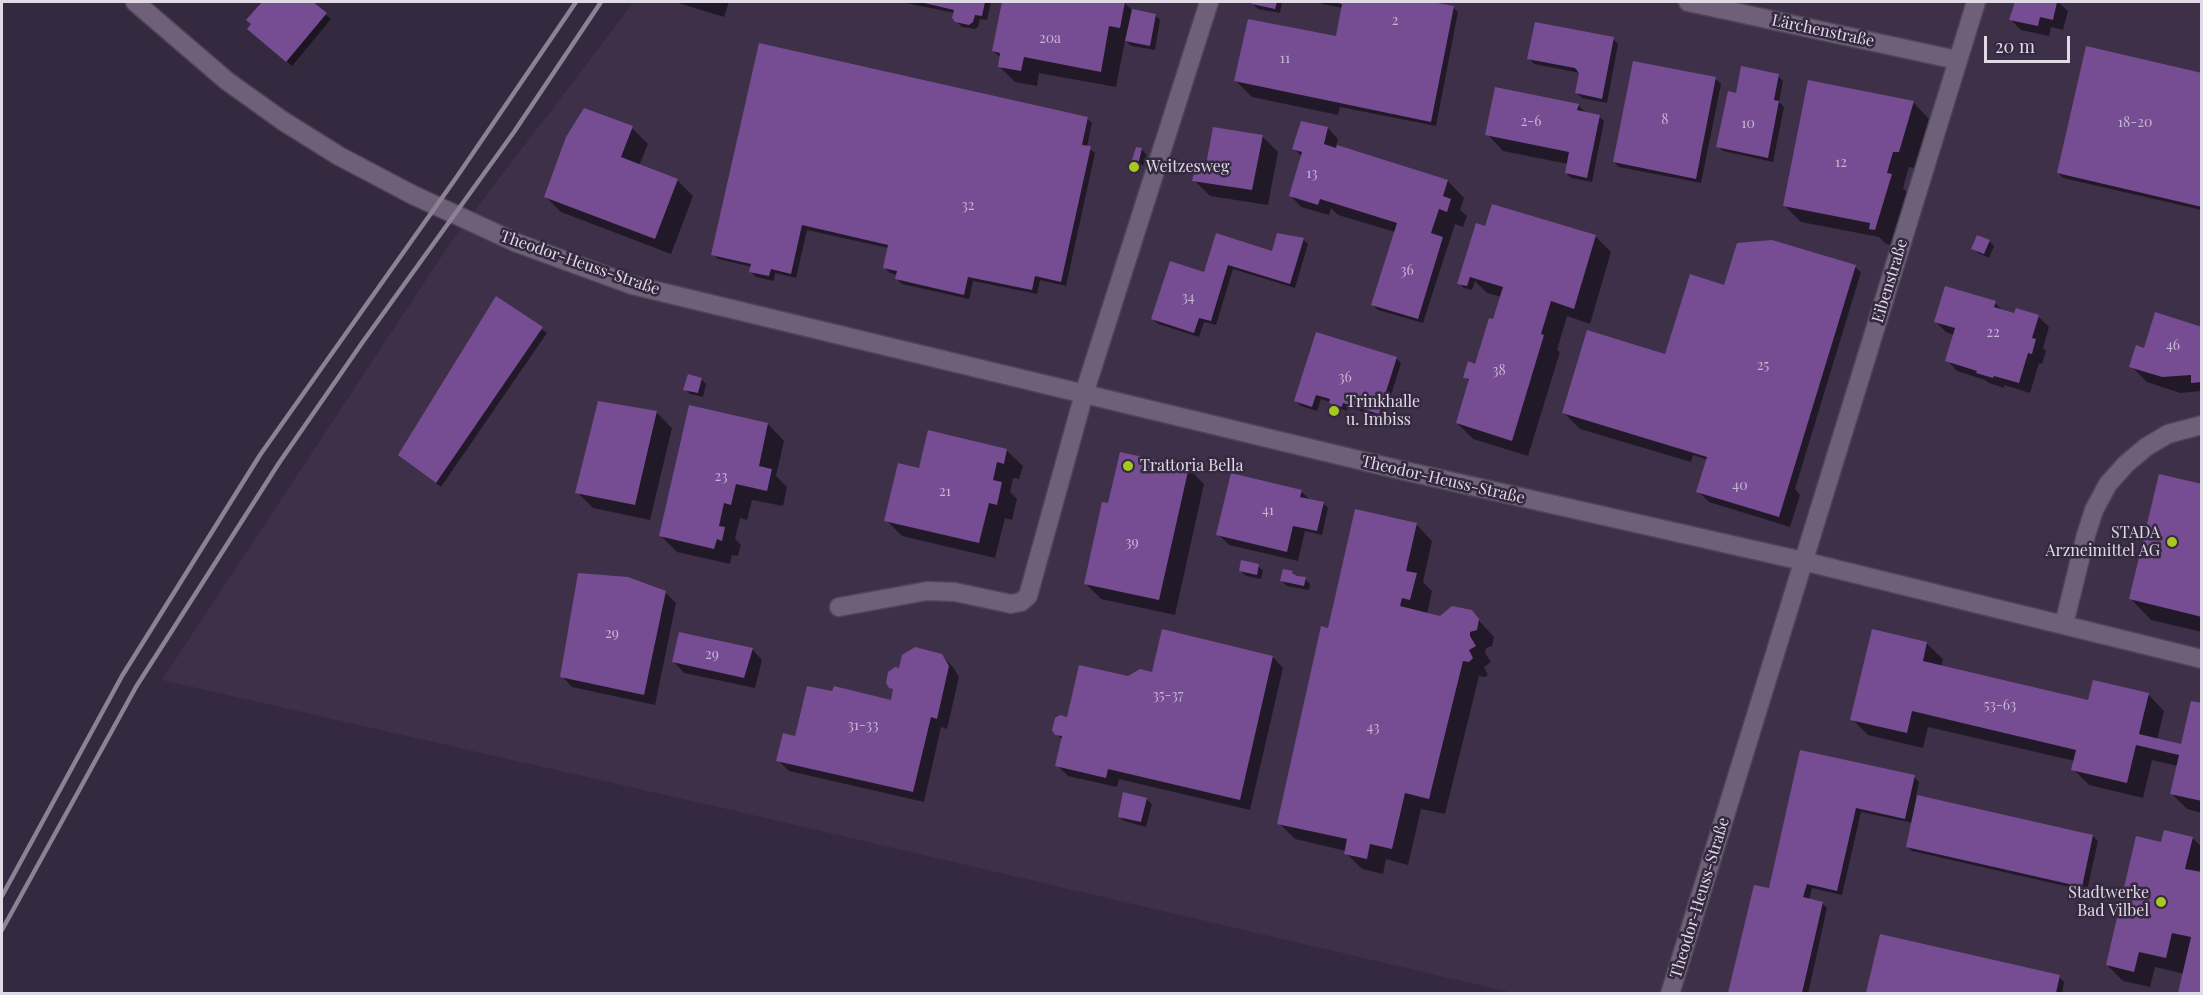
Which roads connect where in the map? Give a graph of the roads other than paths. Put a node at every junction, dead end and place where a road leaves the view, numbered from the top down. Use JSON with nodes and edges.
{"nodes":[{"id":1,"x":135,"y":2,"type":"edge"},
{"id":2,"x":1209,"y":2,"type":"edge"},
{"id":3,"x":1688,"y":2,"type":"edge"},
{"id":4,"x":1976,"y":2,"type":"edge"},
{"id":5,"x":1957,"y":60,"type":"junction"},
{"id":6,"x":1084,"y":394,"type":"junction"},
{"id":7,"x":2202,"y":425,"type":"edge"},
{"id":8,"x":1803,"y":561,"type":"junction"},
{"id":9,"x":839,"y":607,"type":"dead end"},
{"id":10,"x":2064,"y":624,"type":"junction"},
{"id":11,"x":2202,"y":659,"type":"edge"},
{"id":12,"x":1670,"y":993,"type":"edge"}],
"edges":[{"from":1,"to":6,"type":"street","name":"Theodor-Heuss-Straße"},
{"from":2,"to":6,"type":"street"},
{"from":3,"to":5,"type":"street","name":"Lärchenstraße"},
{"from":4,"to":5,"type":"street","name":"Eibenstraße"},
{"from":5,"to":8,"type":"street","name":"Eibenstraße"},
{"from":6,"to":8,"type":"street","name":"Theodor-Heuss-Straße"},
{"from":6,"to":9,"type":"street"},
{"from":7,"to":10,"type":"street"},
{"from":8,"to":10,"type":"street","name":"Theodor-Heuss-Straße"},
{"from":8,"to":12,"type":"street","name":"Theodor-Heuss-Straße"},
{"from":10,"to":11,"type":"street","name":"Theodor-Heuss-Straße"}]}
